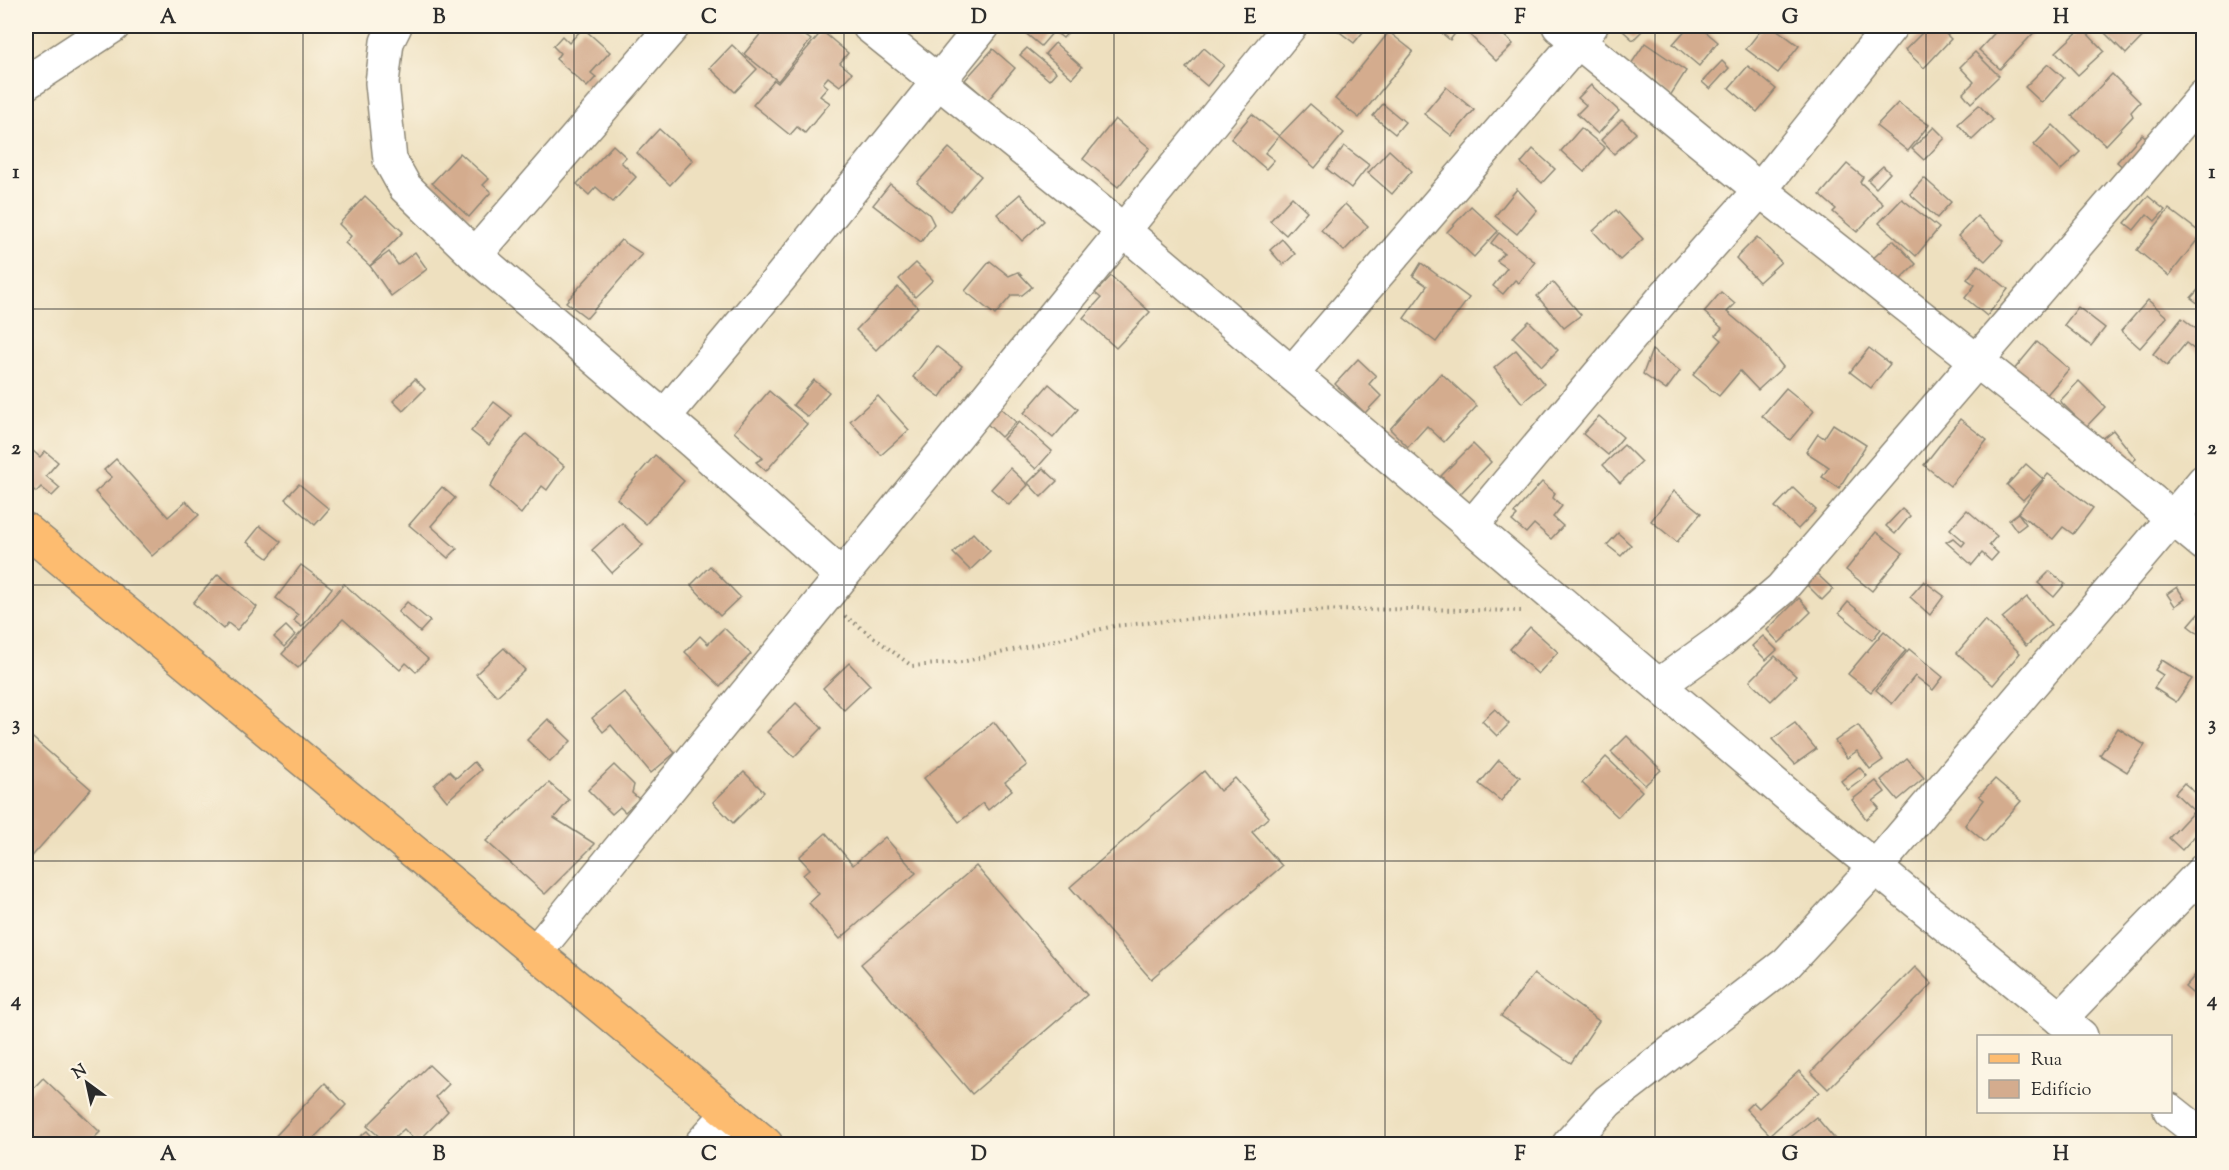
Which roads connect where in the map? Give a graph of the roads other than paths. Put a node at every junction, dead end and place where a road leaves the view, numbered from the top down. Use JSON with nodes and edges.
{"nodes":[{"id":1,"x":113,"y":26,"type":"edge"},
{"id":2,"x":395,"y":26,"type":"edge"},
{"id":3,"x":672,"y":26,"type":"edge"},
{"id":4,"x":869,"y":26,"type":"edge"},
{"id":5,"x":982,"y":26,"type":"edge"},
{"id":6,"x":1290,"y":26,"type":"edge"},
{"id":7,"x":1891,"y":26,"type":"edge"},
{"id":8,"x":1576,"y":31,"type":"edge"},
{"id":9,"x":938,"y":80,"type":"junction"},
{"id":10,"x":26,"y":83,"type":"edge"},
{"id":11,"x":2204,"y":96,"type":"edge"},
{"id":12,"x":1760,"y":190,"type":"junction"},
{"id":13,"x":1123,"y":230,"type":"junction"},
{"id":14,"x":475,"y":255,"type":"junction"},
{"id":15,"x":1975,"y":360,"type":"junction"},
{"id":16,"x":1292,"y":373,"type":"junction"},
{"id":17,"x":664,"y":417,"type":"junction"},
{"id":18,"x":2204,"y":481,"type":"edge"},
{"id":19,"x":2173,"y":517,"type":"junction"},
{"id":20,"x":1471,"y":527,"type":"junction"},
{"id":21,"x":26,"y":530,"type":"edge"},
{"id":22,"x":2204,"y":544,"type":"edge"},
{"id":23,"x":832,"y":588,"type":"junction"},
{"id":24,"x":1659,"y":685,"type":"junction"},
{"id":25,"x":1875,"y":868,"type":"junction"},
{"id":26,"x":2204,"y":870,"type":"edge"},
{"id":27,"x":535,"y":953,"type":"junction"},
{"id":28,"x":2071,"y":1028,"type":"edge"},
{"id":29,"x":2172,"y":1112,"type":"edge"},
{"id":30,"x":729,"y":1113,"type":"junction"},
{"id":31,"x":2204,"y":1137,"type":"edge"},
{"id":32,"x":701,"y":1144,"type":"edge"},
{"id":33,"x":766,"y":1144,"type":"edge"},
{"id":34,"x":1569,"y":1144,"type":"edge"}],
"edges":[{"from":1,"to":10,"type":"street"},
{"from":2,"to":14,"type":"street"},
{"from":3,"to":14,"type":"street"},
{"from":4,"to":9,"type":"street"},
{"from":5,"to":9,"type":"street"},
{"from":6,"to":13,"type":"street"},
{"from":7,"to":12,"type":"street"},
{"from":8,"to":12,"type":"street"},
{"from":8,"to":16,"type":"street"},
{"from":9,"to":13,"type":"street"},
{"from":9,"to":17,"type":"street"},
{"from":11,"to":15,"type":"street"},
{"from":12,"to":15,"type":"street"},
{"from":12,"to":20,"type":"street"},
{"from":13,"to":16,"type":"street"},
{"from":13,"to":23,"type":"street"},
{"from":14,"to":17,"type":"street"},
{"from":15,"to":19,"type":"street"},
{"from":15,"to":24,"type":"street"},
{"from":16,"to":20,"type":"street"},
{"from":17,"to":23,"type":"street"},
{"from":18,"to":19,"type":"street"},
{"from":19,"to":22,"type":"street"},
{"from":19,"to":25,"type":"street"},
{"from":20,"to":24,"type":"street"},
{"from":21,"to":27,"type":"main road"},
{"from":23,"to":27,"type":"street"},
{"from":24,"to":25,"type":"street"},
{"from":25,"to":28,"type":"street"},
{"from":25,"to":34,"type":"street"},
{"from":26,"to":28,"type":"street"},
{"from":27,"to":30,"type":"main road"},
{"from":29,"to":31,"type":"street"},
{"from":30,"to":32,"type":"street"},
{"from":30,"to":33,"type":"main road"}]}
